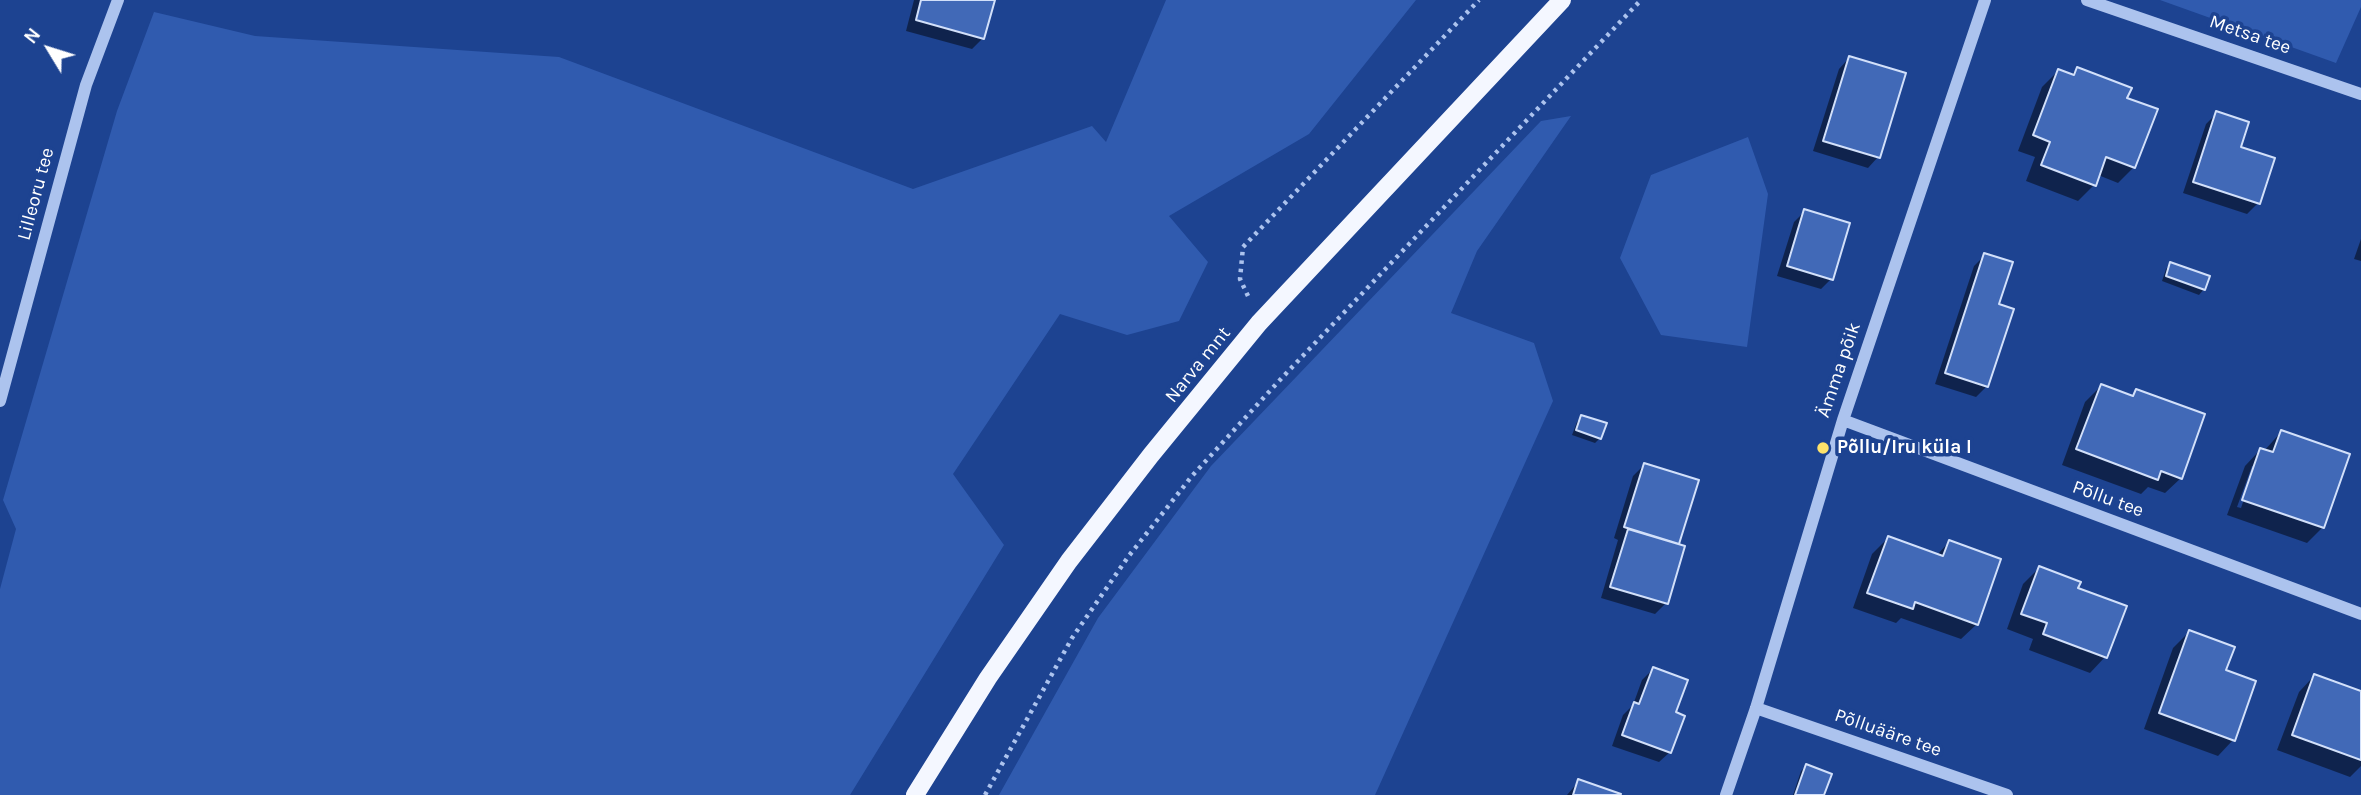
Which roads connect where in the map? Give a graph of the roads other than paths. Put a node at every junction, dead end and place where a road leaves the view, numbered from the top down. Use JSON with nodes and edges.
{"nodes":[{"id":1,"x":118,"y":0,"type":"edge"},
{"id":2,"x":1562,"y":0,"type":"edge"},
{"id":3,"x":1985,"y":0,"type":"edge"},
{"id":4,"x":2088,"y":0,"type":"edge"},
{"id":5,"x":2361,"y":94,"type":"edge"},
{"id":6,"x":0,"y":401,"type":"edge"},
{"id":7,"x":1843,"y":420,"type":"junction"},
{"id":8,"x":2361,"y":614,"type":"edge"},
{"id":9,"x":1756,"y":708,"type":"junction"},
{"id":10,"x":915,"y":795,"type":"edge"},
{"id":11,"x":1726,"y":795,"type":"edge"},
{"id":12,"x":2007,"y":795,"type":"edge"}],
"edges":[{"from":1,"to":6,"type":"street","name":"Lilleoru tee"},
{"from":2,"to":10,"type":"main road","name":"Narva mnt"},
{"from":3,"to":7,"type":"street","name":"Ämma põik"},
{"from":4,"to":5,"type":"street","name":"Metsa tee"},
{"from":7,"to":8,"type":"street","name":"Põllu tee"},
{"from":7,"to":9,"type":"street","name":"Ämma põik"},
{"from":9,"to":11,"type":"street","name":"Ämma põik"},
{"from":9,"to":12,"type":"street","name":"Põlluääre tee"}]}
